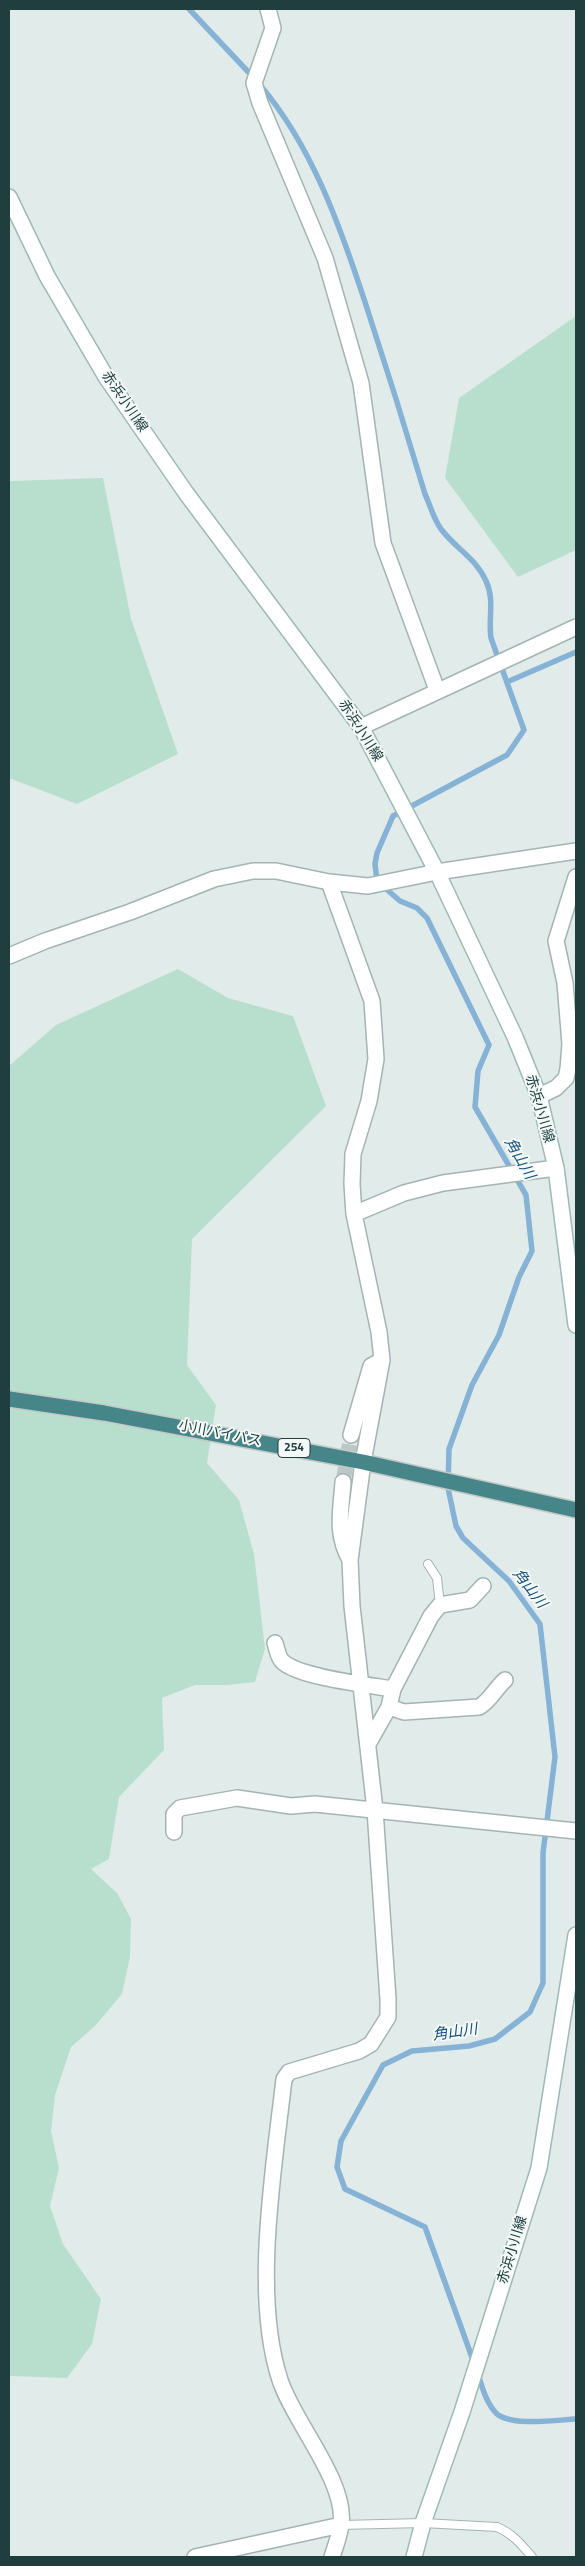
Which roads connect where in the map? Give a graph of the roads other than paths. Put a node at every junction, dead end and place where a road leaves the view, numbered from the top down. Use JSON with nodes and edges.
{"nodes":[{"id":1,"x":268,"y":9,"type":"edge"},
{"id":2,"x":9,"y":197,"type":"edge"},
{"id":3,"x":576,"y":627,"type":"edge"},
{"id":4,"x":436,"y":690,"type":"junction"},
{"id":5,"x":361,"y":727,"type":"junction"},
{"id":6,"x":576,"y":851,"type":"edge"},
{"id":7,"x":437,"y":872,"type":"junction"},
{"id":8,"x":576,"y":877,"type":"edge"},
{"id":9,"x":329,"y":882,"type":"junction"},
{"id":10,"x":9,"y":956,"type":"edge"},
{"id":11,"x":573,"y":1044,"type":"edge"},
{"id":12,"x":539,"y":1096,"type":"junction"},
{"id":13,"x":556,"y":1168,"type":"junction"},
{"id":14,"x":354,"y":1214,"type":"junction"},
{"id":15,"x":576,"y":1325,"type":"edge"},
{"id":16,"x":382,"y":1360,"type":"junction"},
{"id":17,"x":9,"y":1399,"type":"edge"},
{"id":18,"x":351,"y":1435,"type":"tunnel mouth"},
{"id":19,"x":363,"y":1462,"type":"junction"},
{"id":20,"x":343,"y":1482,"type":"tunnel mouth"},
{"id":21,"x":576,"y":1510,"type":"edge"},
{"id":22,"x":350,"y":1560,"type":"junction"},
{"id":23,"x":428,"y":1564,"type":"dead end"},
{"id":24,"x":483,"y":1586,"type":"dead end"},
{"id":25,"x":440,"y":1605,"type":"junction"},
{"id":26,"x":275,"y":1643,"type":"dead end"},
{"id":27,"x":505,"y":1680,"type":"dead end"},
{"id":28,"x":361,"y":1683,"type":"junction"},
{"id":29,"x":392,"y":1689,"type":"junction"},
{"id":30,"x":389,"y":1708,"type":"junction"},
{"id":31,"x":368,"y":1744,"type":"junction"},
{"id":32,"x":375,"y":1810,"type":"junction"},
{"id":33,"x":570,"y":1830,"type":"edge"},
{"id":34,"x":174,"y":1832,"type":"dead end"},
{"id":35,"x":576,"y":1935,"type":"edge"},
{"id":36,"x":575,"y":1961,"type":"edge"},
{"id":37,"x":423,"y":2523,"type":"junction"},
{"id":38,"x":341,"y":2525,"type":"junction"},
{"id":39,"x":195,"y":2557,"type":"edge"},
{"id":40,"x":332,"y":2557,"type":"edge"},
{"id":41,"x":414,"y":2557,"type":"edge"},
{"id":42,"x":532,"y":2557,"type":"edge"}],
"edges":[{"from":1,"to":4,"type":"street"},
{"from":2,"to":5,"type":"street","name":"赤浜小川線"},
{"from":3,"to":4,"type":"street"},
{"from":4,"to":5,"type":"street"},
{"from":5,"to":7,"type":"street","name":"赤浜小川線"},
{"from":6,"to":7,"type":"street"},
{"from":7,"to":9,"type":"street"},
{"from":7,"to":12,"type":"street","name":"赤浜小川線"},
{"from":8,"to":11,"type":"street"},
{"from":9,"to":10,"type":"street"},
{"from":9,"to":14,"type":"street"},
{"from":11,"to":12,"type":"street"},
{"from":12,"to":13,"type":"street","name":"赤浜小川線"},
{"from":13,"to":14,"type":"street"},
{"from":13,"to":15,"type":"street","name":"赤浜小川線"},
{"from":14,"to":16,"type":"street"},
{"from":16,"to":18,"type":"street"},
{"from":16,"to":19,"type":"street"},
{"from":17,"to":19,"type":"highway","name":"小川バイパス","number":"254"},
{"from":19,"to":21,"type":"highway","name":"小川バイパス","number":"254"},
{"from":19,"to":22,"type":"street"},
{"from":20,"to":22,"type":"street"},
{"from":22,"to":28,"type":"street"},
{"from":23,"to":25,"type":"lane"},
{"from":24,"to":25,"type":"street"},
{"from":25,"to":29,"type":"street"},
{"from":26,"to":28,"type":"street"},
{"from":27,"to":30,"type":"street"},
{"from":28,"to":29,"type":"street"},
{"from":28,"to":31,"type":"street"},
{"from":29,"to":30,"type":"street"},
{"from":30,"to":31,"type":"street"},
{"from":31,"to":32,"type":"street"},
{"from":32,"to":33,"type":"street"},
{"from":32,"to":34,"type":"street"},
{"from":32,"to":38,"type":"street"},
{"from":35,"to":36,"type":"street","name":"赤浜小川線"},
{"from":36,"to":37,"type":"street","name":"赤浜小川線"},
{"from":37,"to":38,"type":"lane"},
{"from":37,"to":41,"type":"street","name":"赤浜小川線"},
{"from":37,"to":42,"type":"lane"},
{"from":38,"to":39,"type":"street"},
{"from":38,"to":40,"type":"street"}]}
